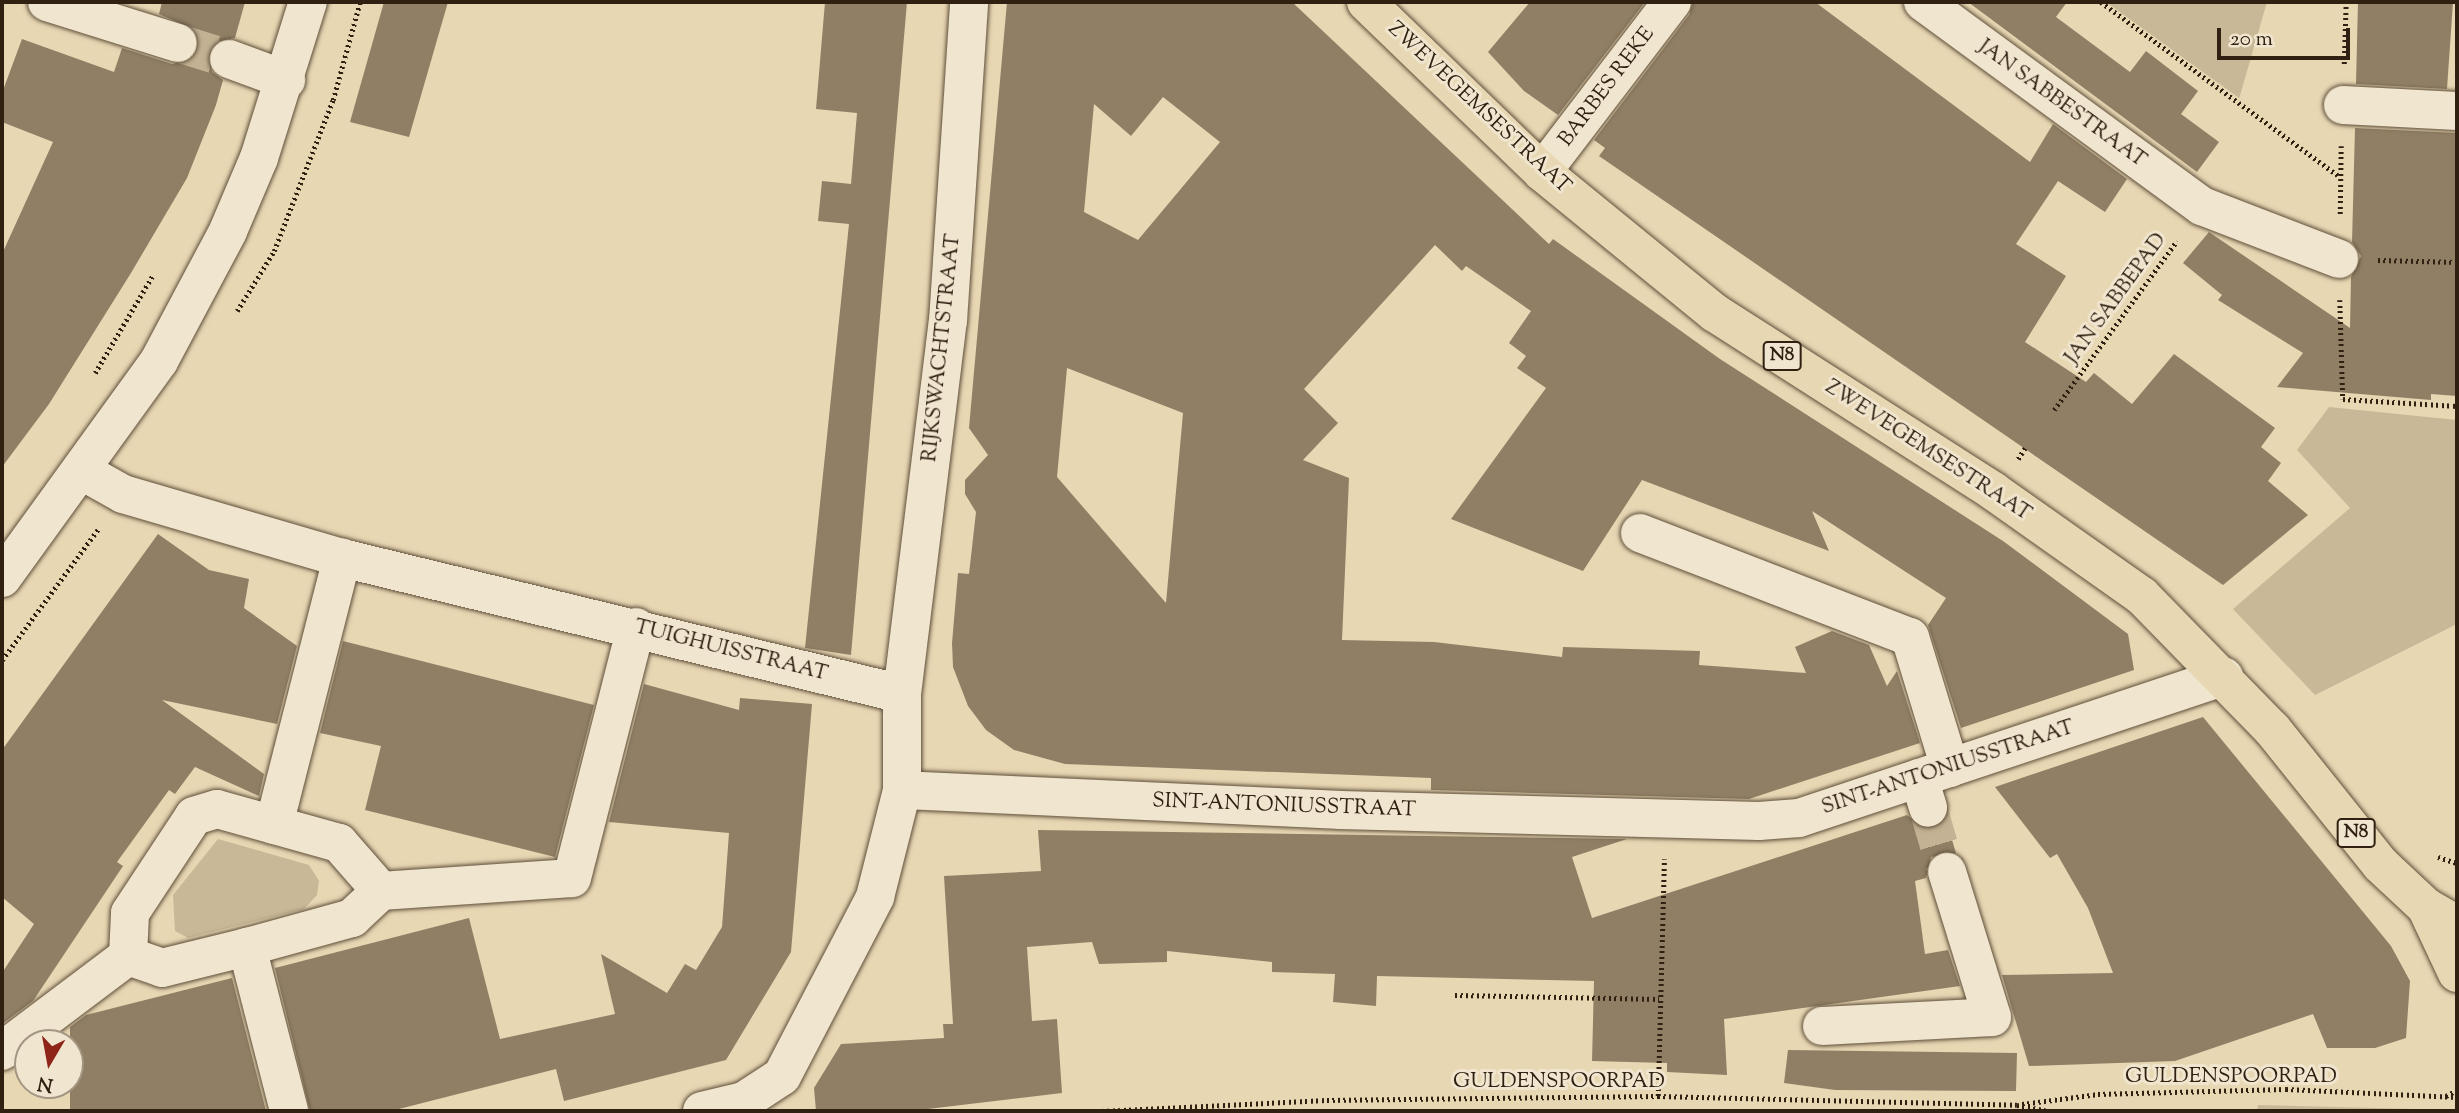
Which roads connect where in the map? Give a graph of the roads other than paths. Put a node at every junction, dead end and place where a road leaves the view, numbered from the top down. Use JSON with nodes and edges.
{"nodes":[{"id":1,"x":47,"y":2,"type":"edge"},
{"id":2,"x":308,"y":2,"type":"edge"},
{"id":3,"x":970,"y":2,"type":"edge"},
{"id":4,"x":1366,"y":2,"type":"edge"},
{"id":5,"x":1672,"y":2,"type":"edge"},
{"id":6,"x":1923,"y":2,"type":"edge"},
{"id":7,"x":178,"y":43,"type":"tunnel mouth"},
{"id":8,"x":229,"y":59,"type":"tunnel mouth"},
{"id":9,"x":286,"y":80,"type":"junction"},
{"id":10,"x":2343,"y":105,"type":"dead end"},
{"id":11,"x":2457,"y":111,"type":"edge"},
{"id":12,"x":1542,"y":172,"type":"junction"},
{"id":13,"x":2339,"y":259,"type":"road end"},
{"id":14,"x":82,"y":471,"type":"junction"},
{"id":15,"x":1640,"y":533,"type":"dead end"},
{"id":16,"x":342,"y":558,"type":"junction"},
{"id":17,"x":2,"y":578,"type":"edge"},
{"id":18,"x":636,"y":627,"type":"junction"},
{"id":19,"x":2224,"y":677,"type":"junction"},
{"id":20,"x":902,"y":694,"type":"junction"},
{"id":21,"x":1932,"y":785,"type":"junction"},
{"id":22,"x":902,"y":790,"type":"junction"},
{"id":23,"x":274,"y":825,"type":"junction"},
{"id":24,"x":1947,"y":872,"type":"tunnel mouth"},
{"id":25,"x":381,"y":891,"type":"junction"},
{"id":26,"x":2442,"y":916,"type":"edge"},
{"id":27,"x":247,"y":947,"type":"junction"},
{"id":28,"x":128,"y":956,"type":"junction"},
{"id":29,"x":2457,"y":973,"type":"edge"},
{"id":30,"x":1822,"y":1026,"type":"dead end"},
{"id":31,"x":2,"y":1051,"type":"edge"},
{"id":32,"x":289,"y":1111,"type":"edge"},
{"id":33,"x":702,"y":1111,"type":"edge"}],
"edges":[{"from":1,"to":7,"type":"street"},
{"from":2,"to":9,"type":"street"},
{"from":3,"to":20,"type":"street","name":"RIJKSWACHTSTRAAT"},
{"from":4,"to":12,"type":"main road","name":"ZWEVEGEMSESTRAAT","number":"N8"},
{"from":5,"to":12,"type":"street","name":"BARBES REKE"},
{"from":6,"to":13,"type":"street","name":"JAN SABBESTRAAT"},
{"from":8,"to":9,"type":"street"},
{"from":9,"to":14,"type":"street"},
{"from":10,"to":11,"type":"street"},
{"from":12,"to":19,"type":"main road","name":"ZWEVEGEMSESTRAAT","number":"N8"},
{"from":14,"to":16,"type":"street","name":"TUIGHUISSTRAAT"},
{"from":14,"to":17,"type":"street"},
{"from":15,"to":21,"type":"street"},
{"from":16,"to":18,"type":"street","name":"TUIGHUISSTRAAT"},
{"from":16,"to":23,"type":"street"},
{"from":18,"to":20,"type":"street","name":"TUIGHUISSTRAAT"},
{"from":18,"to":25,"type":"street"},
{"from":19,"to":21,"type":"street","name":"SINT-ANTONIUSSTRAAT"},
{"from":19,"to":26,"type":"main road","name":"ZWEVEGEMSESTRAAT","number":"N8"},
{"from":20,"to":22,"type":"street"},
{"from":21,"to":22,"type":"street","name":"SINT-ANTONIUSSTRAAT"},
{"from":22,"to":33,"type":"street"},
{"from":23,"to":25,"type":"street"},
{"from":23,"to":28,"type":"street"},
{"from":24,"to":30,"type":"street"},
{"from":25,"to":27,"type":"street"},
{"from":26,"to":29,"type":"main road","name":"ZWEVEGEMSESTRAAT","number":"N8"},
{"from":27,"to":28,"type":"street"},
{"from":27,"to":32,"type":"street"},
{"from":28,"to":31,"type":"street"}]}
